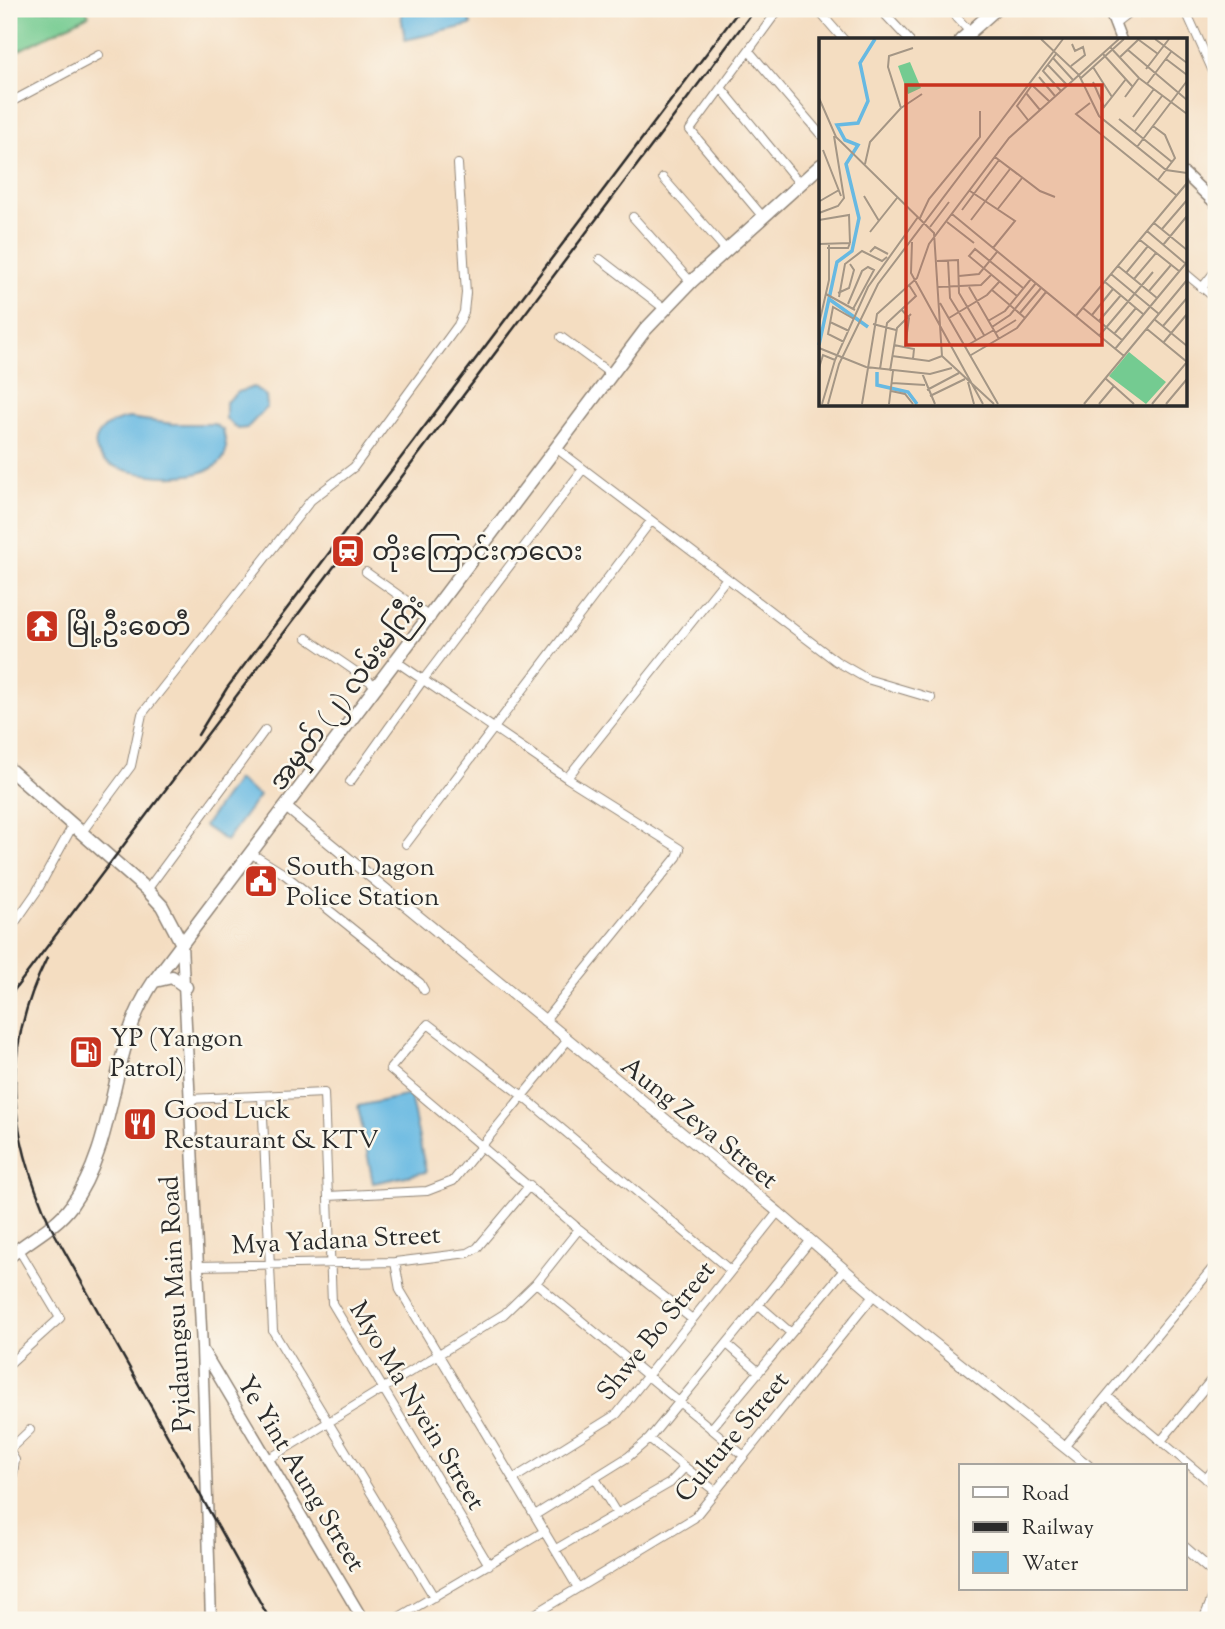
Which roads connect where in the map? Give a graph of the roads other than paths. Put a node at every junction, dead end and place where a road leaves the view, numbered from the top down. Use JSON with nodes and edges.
{"nodes":[{"id":1,"x":779,"y":9,"type":"edge"},
{"id":2,"x":817,"y":9,"type":"edge"},
{"id":3,"x":880,"y":9,"type":"edge"},
{"id":4,"x":949,"y":9,"type":"edge"},
{"id":5,"x":996,"y":9,"type":"edge"},
{"id":6,"x":1109,"y":9,"type":"edge"},
{"id":7,"x":1133,"y":9,"type":"edge"},
{"id":8,"x":1185,"y":9,"type":"edge"},
{"id":9,"x":1115,"y":23,"type":"junction"},
{"id":10,"x":966,"y":36,"type":"edge"},
{"id":11,"x":842,"y":38,"type":"edge"},
{"id":12,"x":907,"y":38,"type":"edge"},
{"id":13,"x":1120,"y":38,"type":"edge"},
{"id":14,"x":749,"y":51,"type":"junction"},
{"id":15,"x":99,"y":55,"type":"dead end"},
{"id":16,"x":1216,"y":78,"type":"edge"},
{"id":17,"x":722,"y":89,"type":"junction"},
{"id":18,"x":9,"y":103,"type":"edge"},
{"id":19,"x":819,"y":133,"type":"edge"},
{"id":20,"x":458,"y":163,"type":"dead end"},
{"id":21,"x":819,"y":167,"type":"edge"},
{"id":22,"x":1186,"y":175,"type":"edge"},
{"id":23,"x":663,"y":178,"type":"dead end"},
{"id":24,"x":800,"y":184,"type":"junction"},
{"id":25,"x":1216,"y":204,"type":"edge"},
{"id":26,"x":633,"y":217,"type":"dead end"},
{"id":27,"x":763,"y":217,"type":"junction"},
{"id":28,"x":726,"y":250,"type":"junction"},
{"id":29,"x":600,"y":259,"type":"dead end"},
{"id":30,"x":1216,"y":270,"type":"edge"},
{"id":31,"x":1186,"y":275,"type":"edge"},
{"id":32,"x":691,"y":282,"type":"junction"},
{"id":33,"x":1202,"y":288,"type":"junction"},
{"id":34,"x":1216,"y":299,"type":"edge"},
{"id":35,"x":665,"y":309,"type":"junction"},
{"id":36,"x":561,"y":337,"type":"dead end"},
{"id":37,"x":611,"y":374,"type":"junction"},
{"id":38,"x":556,"y":448,"type":"junction"},
{"id":39,"x":583,"y":470,"type":"junction"},
{"id":40,"x":651,"y":521,"type":"junction"},
{"id":41,"x":366,"y":572,"type":"dead end"},
{"id":42,"x":727,"y":578,"type":"junction"},
{"id":43,"x":431,"y":618,"type":"junction"},
{"id":44,"x":307,"y":638,"type":"dead end"},
{"id":45,"x":397,"y":662,"type":"junction"},
{"id":46,"x":423,"y":680,"type":"junction"},
{"id":47,"x":378,"y":687,"type":"junction"},
{"id":48,"x":931,"y":698,"type":"dead end"},
{"id":49,"x":493,"y":728,"type":"junction"},
{"id":50,"x":265,"y":730,"type":"dead end"},
{"id":51,"x":9,"y":769,"type":"edge"},
{"id":52,"x":567,"y":778,"type":"junction"},
{"id":53,"x":350,"y":782,"type":"dead end"},
{"id":54,"x":287,"y":808,"type":"junction"},
{"id":55,"x":78,"y":828,"type":"junction"},
{"id":56,"x":406,"y":845,"type":"dead end"},
{"id":57,"x":252,"y":854,"type":"junction"},
{"id":58,"x":147,"y":890,"type":"junction"},
{"id":59,"x":9,"y":931,"type":"edge"},
{"id":60,"x":182,"y":944,"type":"junction"},
{"id":61,"x":154,"y":981,"type":"junction"},
{"id":62,"x":186,"y":987,"type":"junction"},
{"id":63,"x":424,"y":990,"type":"dead end"},
{"id":64,"x":544,"y":1021,"type":"junction"},
{"id":65,"x":568,"y":1041,"type":"junction"},
{"id":66,"x":262,"y":1096,"type":"junction"},
{"id":67,"x":524,"y":1097,"type":"junction"},
{"id":68,"x":188,"y":1100,"type":"junction"},
{"id":69,"x":483,"y":1147,"type":"junction"},
{"id":70,"x":530,"y":1185,"type":"junction"},
{"id":71,"x":328,"y":1196,"type":"junction"},
{"id":72,"x":778,"y":1212,"type":"junction"},
{"id":73,"x":579,"y":1229,"type":"junction"},
{"id":74,"x":811,"y":1240,"type":"junction"},
{"id":75,"x":13,"y":1252,"type":"edge"},
{"id":76,"x":395,"y":1262,"type":"junction"},
{"id":77,"x":331,"y":1264,"type":"junction"},
{"id":78,"x":1216,"y":1264,"type":"edge"},
{"id":79,"x":271,"y":1265,"type":"junction"},
{"id":80,"x":197,"y":1266,"type":"junction"},
{"id":81,"x":844,"y":1270,"type":"junction"},
{"id":82,"x":731,"y":1271,"type":"junction"},
{"id":83,"x":536,"y":1283,"type":"junction"},
{"id":84,"x":874,"y":1295,"type":"junction"},
{"id":85,"x":759,"y":1305,"type":"junction"},
{"id":86,"x":692,"y":1319,"type":"junction"},
{"id":87,"x":791,"y":1333,"type":"junction"},
{"id":88,"x":727,"y":1344,"type":"junction"},
{"id":89,"x":202,"y":1348,"type":"junction"},
{"id":90,"x":437,"y":1356,"type":"junction"},
{"id":91,"x":9,"y":1364,"type":"edge"},
{"id":92,"x":759,"y":1372,"type":"junction"},
{"id":93,"x":1216,"y":1374,"type":"edge"},
{"id":94,"x":648,"y":1375,"type":"junction"},
{"id":95,"x":382,"y":1388,"type":"junction"},
{"id":96,"x":1107,"y":1396,"type":"junction"},
{"id":97,"x":680,"y":1402,"type":"junction"},
{"id":98,"x":328,"y":1422,"type":"junction"},
{"id":99,"x":711,"y":1429,"type":"junction"},
{"id":100,"x":30,"y":1430,"type":"dead end"},
{"id":101,"x":649,"y":1439,"type":"junction"},
{"id":102,"x":1161,"y":1441,"type":"junction"},
{"id":103,"x":1065,"y":1447,"type":"junction"},
{"id":104,"x":9,"y":1450,"type":"edge"},
{"id":105,"x":744,"y":1456,"type":"junction"},
{"id":106,"x":267,"y":1460,"type":"junction"},
{"id":107,"x":1086,"y":1464,"type":"edge"},
{"id":108,"x":1216,"y":1466,"type":"edge"},
{"id":109,"x":685,"y":1468,"type":"junction"},
{"id":110,"x":596,"y":1478,"type":"junction"},
{"id":111,"x":513,"y":1479,"type":"junction"},
{"id":112,"x":1206,"y":1479,"type":"junction"},
{"id":113,"x":1216,"y":1487,"type":"edge"},
{"id":114,"x":715,"y":1492,"type":"junction"},
{"id":115,"x":9,"y":1501,"type":"edge"},
{"id":116,"x":617,"y":1514,"type":"junction"},
{"id":117,"x":536,"y":1515,"type":"junction"},
{"id":118,"x":545,"y":1531,"type":"junction"},
{"id":119,"x":556,"y":1549,"type":"junction"},
{"id":120,"x":1186,"y":1549,"type":"edge"},
{"id":121,"x":1216,"y":1557,"type":"edge"},
{"id":122,"x":489,"y":1565,"type":"junction"},
{"id":123,"x":1207,"y":1567,"type":"junction"},
{"id":124,"x":1216,"y":1575,"type":"edge"},
{"id":125,"x":578,"y":1588,"type":"junction"},
{"id":126,"x":1216,"y":1589,"type":"edge"},
{"id":127,"x":433,"y":1597,"type":"junction"},
{"id":128,"x":211,"y":1620,"type":"edge"},
{"id":129,"x":363,"y":1620,"type":"edge"},
{"id":130,"x":394,"y":1620,"type":"edge"},
{"id":131,"x":525,"y":1620,"type":"edge"},
{"id":132,"x":1203,"y":1620,"type":"edge"}],
"edges":[{"from":1,"to":14,"type":"street"},
{"from":2,"to":11,"type":"street"},
{"from":3,"to":12,"type":"street"},
{"from":4,"to":10,"type":"street"},
{"from":5,"to":10,"type":"main road"},
{"from":6,"to":9,"type":"main road"},
{"from":7,"to":9,"type":"street"},
{"from":8,"to":16,"type":"street"},
{"from":9,"to":13,"type":"main road"},
{"from":14,"to":17,"type":"street"},
{"from":14,"to":19,"type":"street"},
{"from":15,"to":18,"type":"street"},
{"from":17,"to":24,"type":"street"},
{"from":17,"to":27,"type":"street"},
{"from":20,"to":55,"type":"street"},
{"from":21,"to":24,"type":"main road","name":"အမှတ် (၂) လမ်းမကြီး"},
{"from":22,"to":25,"type":"main road"},
{"from":23,"to":28,"type":"street"},
{"from":24,"to":27,"type":"main road","name":"အမှတ် (၂) လမ်းမကြီး"},
{"from":26,"to":32,"type":"street"},
{"from":27,"to":28,"type":"main road","name":"အမှတ် (၂) လမ်းမကြီး"},
{"from":28,"to":32,"type":"main road","name":"အမှတ် (၂) လမ်းမကြီး"},
{"from":29,"to":35,"type":"street"},
{"from":30,"to":33,"type":"street"},
{"from":31,"to":33,"type":"street"},
{"from":32,"to":35,"type":"main road","name":"အမှတ် (၂) လမ်းမကြီး"},
{"from":33,"to":34,"type":"street"},
{"from":35,"to":37,"type":"main road","name":"အမှတ် (၂) လမ်းမကြီး"},
{"from":36,"to":37,"type":"street"},
{"from":37,"to":38,"type":"main road","name":"အမှတ် (၂) လမ်းမကြီး"},
{"from":38,"to":39,"type":"street"},
{"from":38,"to":43,"type":"main road","name":"အမှတ် (၂) လမ်းမကြီး"},
{"from":39,"to":40,"type":"street"},
{"from":39,"to":46,"type":"street"},
{"from":40,"to":42,"type":"street"},
{"from":40,"to":49,"type":"street"},
{"from":41,"to":43,"type":"street"},
{"from":42,"to":48,"type":"street"},
{"from":42,"to":52,"type":"street"},
{"from":43,"to":45,"type":"main road","name":"အမှတ် (၂) လမ်းမကြီး"},
{"from":44,"to":47,"type":"street"},
{"from":45,"to":46,"type":"street"},
{"from":45,"to":47,"type":"main road","name":"အမှတ် (၂) လမ်းမကြီး"},
{"from":46,"to":49,"type":"street"},
{"from":46,"to":53,"type":"street"},
{"from":47,"to":54,"type":"main road","name":"အမှတ် (၂) လမ်းမကြီး"},
{"from":49,"to":52,"type":"street"},
{"from":49,"to":56,"type":"street"},
{"from":50,"to":58,"type":"street"},
{"from":51,"to":55,"type":"main road"},
{"from":52,"to":64,"type":"street"},
{"from":54,"to":57,"type":"main road","name":"အမှတ် (၂) လမ်းမကြီး"},
{"from":54,"to":64,"type":"street","name":"Aung Zeya Street"},
{"from":55,"to":58,"type":"main road"},
{"from":55,"to":59,"type":"street"},
{"from":57,"to":60,"type":"main road","name":"အမှတ် (၂) လမ်းမကြီး"},
{"from":57,"to":63,"type":"street"},
{"from":58,"to":60,"type":"main road"},
{"from":60,"to":61,"type":"main road","name":"အမှတ် (၂) လမ်းမကြီး"},
{"from":60,"to":62,"type":"main road","name":"Pyidaungsu Main Road"},
{"from":61,"to":62,"type":"main road"},
{"from":61,"to":75,"type":"main road","name":"အမှတ် (၂) လမ်းမကြီး"},
{"from":62,"to":68,"type":"main road","name":"Pyidaungsu Main Road"},
{"from":64,"to":65,"type":"street","name":"Aung Zeya Street"},
{"from":65,"to":67,"type":"street"},
{"from":65,"to":72,"type":"street","name":"Aung Zeya Street"},
{"from":66,"to":68,"type":"street"},
{"from":66,"to":71,"type":"street","name":"Myo Ma Nyein Street"},
{"from":66,"to":79,"type":"street"},
{"from":67,"to":69,"type":"street"},
{"from":67,"to":69,"type":"street"},
{"from":67,"to":82,"type":"street"},
{"from":68,"to":80,"type":"main road","name":"Pyidaungsu Main Road"},
{"from":69,"to":70,"type":"street"},
{"from":69,"to":71,"type":"street"},
{"from":70,"to":73,"type":"street"},
{"from":70,"to":76,"type":"street","name":"Mya Yadana Street"},
{"from":71,"to":77,"type":"street","name":"Myo Ma Nyein Street"},
{"from":72,"to":74,"type":"street","name":"Aung Zeya Street"},
{"from":72,"to":82,"type":"street","name":"Shwe Bo Street"},
{"from":73,"to":83,"type":"street"},
{"from":73,"to":86,"type":"street"},
{"from":74,"to":81,"type":"street","name":"Aung Zeya Street"},
{"from":74,"to":85,"type":"street"},
{"from":75,"to":91,"type":"street"},
{"from":76,"to":77,"type":"street","name":"Mya Yadana Street"},
{"from":76,"to":90,"type":"street"},
{"from":77,"to":79,"type":"street","name":"Mya Yadana Street"},
{"from":77,"to":95,"type":"street","name":"Myo Ma Nyein Street"},
{"from":78,"to":96,"type":"street"},
{"from":79,"to":80,"type":"street","name":"Mya Yadana Street"},
{"from":79,"to":98,"type":"street"},
{"from":80,"to":89,"type":"main road","name":"Pyidaungsu Main Road"},
{"from":81,"to":84,"type":"street","name":"Aung Zeya Street"},
{"from":81,"to":87,"type":"street"},
{"from":82,"to":86,"type":"street","name":"Shwe Bo Street"},
{"from":83,"to":90,"type":"street"},
{"from":83,"to":94,"type":"street"},
{"from":84,"to":103,"type":"street","name":"Aung Zeya Street"},
{"from":84,"to":105,"type":"street","name":"Culture Street"},
{"from":85,"to":87,"type":"street"},
{"from":85,"to":88,"type":"street"},
{"from":86,"to":94,"type":"street","name":"Shwe Bo Street"},
{"from":87,"to":92,"type":"street"},
{"from":88,"to":92,"type":"street"},
{"from":88,"to":97,"type":"street"},
{"from":89,"to":106,"type":"main road","name":"Ye Yint Aung Street"},
{"from":89,"to":128,"type":"main road","name":"Pyidaungsu Main Road"},
{"from":90,"to":95,"type":"street"},
{"from":90,"to":111,"type":"street"},
{"from":92,"to":99,"type":"street"},
{"from":93,"to":102,"type":"street"},
{"from":94,"to":97,"type":"street"},
{"from":94,"to":111,"type":"street","name":"Shwe Bo Street"},
{"from":95,"to":98,"type":"street"},
{"from":95,"to":122,"type":"street","name":"Myo Ma Nyein Street"},
{"from":96,"to":102,"type":"street"},
{"from":96,"to":103,"type":"street"},
{"from":97,"to":99,"type":"street"},
{"from":97,"to":101,"type":"street"},
{"from":98,"to":106,"type":"street"},
{"from":98,"to":127,"type":"street"},
{"from":99,"to":105,"type":"street"},
{"from":100,"to":104,"type":"street"},
{"from":101,"to":109,"type":"street"},
{"from":101,"to":110,"type":"street"},
{"from":102,"to":112,"type":"street"},
{"from":103,"to":107,"type":"street","name":"Aung Zeya Street"},
{"from":104,"to":115,"type":"street"},
{"from":105,"to":114,"type":"street","name":"Culture Street"},
{"from":106,"to":129,"type":"main road","name":"Ye Yint Aung Street"},
{"from":108,"to":112,"type":"street"},
{"from":109,"to":114,"type":"street"},
{"from":109,"to":116,"type":"street"},
{"from":110,"to":116,"type":"street"},
{"from":110,"to":117,"type":"street"},
{"from":111,"to":117,"type":"street"},
{"from":112,"to":113,"type":"street"},
{"from":114,"to":125,"type":"street","name":"Culture Street"},
{"from":116,"to":119,"type":"street"},
{"from":117,"to":118,"type":"street"},
{"from":118,"to":119,"type":"street"},
{"from":118,"to":122,"type":"street"},
{"from":119,"to":125,"type":"street"},
{"from":120,"to":123,"type":"street"},
{"from":121,"to":123,"type":"street"},
{"from":122,"to":127,"type":"street"},
{"from":123,"to":124,"type":"street"},
{"from":125,"to":131,"type":"street","name":"Culture Street"},
{"from":126,"to":132,"type":"street"},
{"from":127,"to":130,"type":"street"}]}
